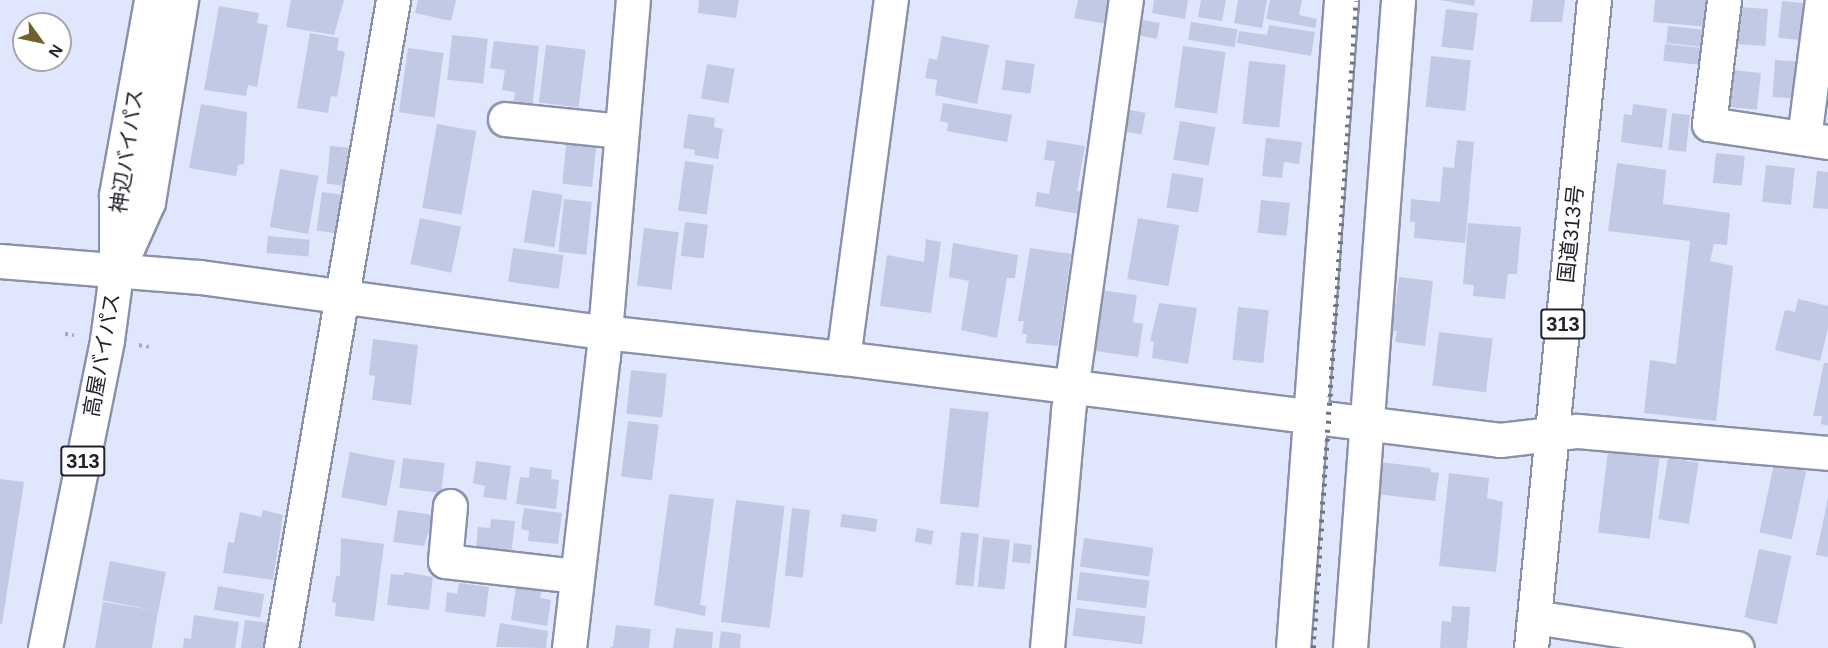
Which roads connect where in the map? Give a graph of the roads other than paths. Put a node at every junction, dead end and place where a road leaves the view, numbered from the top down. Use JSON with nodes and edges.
{"nodes":[{"id":1,"x":151,"y":0,"type":"edge"},
{"id":2,"x":181,"y":0,"type":"edge"},
{"id":3,"x":393,"y":0,"type":"edge"},
{"id":4,"x":633,"y":0,"type":"edge"},
{"id":5,"x":891,"y":0,"type":"edge"},
{"id":6,"x":1126,"y":0,"type":"edge"},
{"id":7,"x":1341,"y":0,"type":"edge"},
{"id":8,"x":1398,"y":0,"type":"edge"},
{"id":9,"x":1594,"y":0,"type":"edge"},
{"id":10,"x":1724,"y":0,"type":"edge"},
{"id":11,"x":1822,"y":0,"type":"edge"},
{"id":12,"x":505,"y":119,"type":"dead end"},
{"id":13,"x":621,"y":131,"type":"junction"},
{"id":14,"x":1816,"y":140,"type":"edge"},
{"id":15,"x":0,"y":261,"type":"edge"},
{"id":16,"x":116,"y":273,"type":"junction"},
{"id":17,"x":341,"y":297,"type":"junction"},
{"id":18,"x":603,"y":332,"type":"junction"},
{"id":19,"x":843,"y":358,"type":"junction"},
{"id":20,"x":1070,"y":389,"type":"junction"},
{"id":21,"x":1310,"y":418,"type":"junction"},
{"id":22,"x":1366,"y":423,"type":"junction"},
{"id":23,"x":1552,"y":434,"type":"junction"},
{"id":24,"x":1828,"y":453,"type":"edge"},
{"id":25,"x":450,"y":506,"type":"dead end"},
{"id":26,"x":577,"y":576,"type":"junction"},
{"id":27,"x":1532,"y":633,"type":"edge"},
{"id":28,"x":45,"y":648,"type":"edge"},
{"id":29,"x":281,"y":648,"type":"edge"},
{"id":30,"x":568,"y":648,"type":"edge"},
{"id":31,"x":1047,"y":648,"type":"edge"},
{"id":32,"x":1293,"y":648,"type":"edge"},
{"id":33,"x":1350,"y":648,"type":"edge"},
{"id":34,"x":1737,"y":648,"type":"edge"}],
"edges":[{"from":1,"to":16,"type":"main road","name":"神辺バイパス","number":"313"},
{"from":2,"to":16,"type":"main road","name":"神辺バイパス","number":"313"},
{"from":3,"to":17,"type":"main road"},
{"from":4,"to":13,"type":"main road"},
{"from":5,"to":19,"type":"main road"},
{"from":6,"to":20,"type":"main road"},
{"from":7,"to":21,"type":"main road"},
{"from":8,"to":22,"type":"main road"},
{"from":9,"to":23,"type":"main road","name":"国道313号","number":"313"},
{"from":10,"to":14,"type":"main road"},
{"from":11,"to":14,"type":"main road"},
{"from":12,"to":13,"type":"main road"},
{"from":13,"to":18,"type":"main road"},
{"from":15,"to":16,"type":"main road"},
{"from":16,"to":17,"type":"main road"},
{"from":16,"to":28,"type":"main road","name":"高屋バイパス","number":"313"},
{"from":17,"to":18,"type":"main road"},
{"from":17,"to":29,"type":"main road"},
{"from":18,"to":19,"type":"main road"},
{"from":18,"to":26,"type":"main road"},
{"from":19,"to":20,"type":"main road"},
{"from":20,"to":21,"type":"main road"},
{"from":20,"to":31,"type":"main road"},
{"from":21,"to":22,"type":"main road"},
{"from":21,"to":32,"type":"main road"},
{"from":22,"to":23,"type":"main road"},
{"from":22,"to":33,"type":"main road"},
{"from":23,"to":24,"type":"main road"},
{"from":23,"to":27,"type":"main road","name":"国道313号","number":"313"},
{"from":25,"to":26,"type":"main road"},
{"from":26,"to":30,"type":"main road"},
{"from":27,"to":34,"type":"main road"}]}
